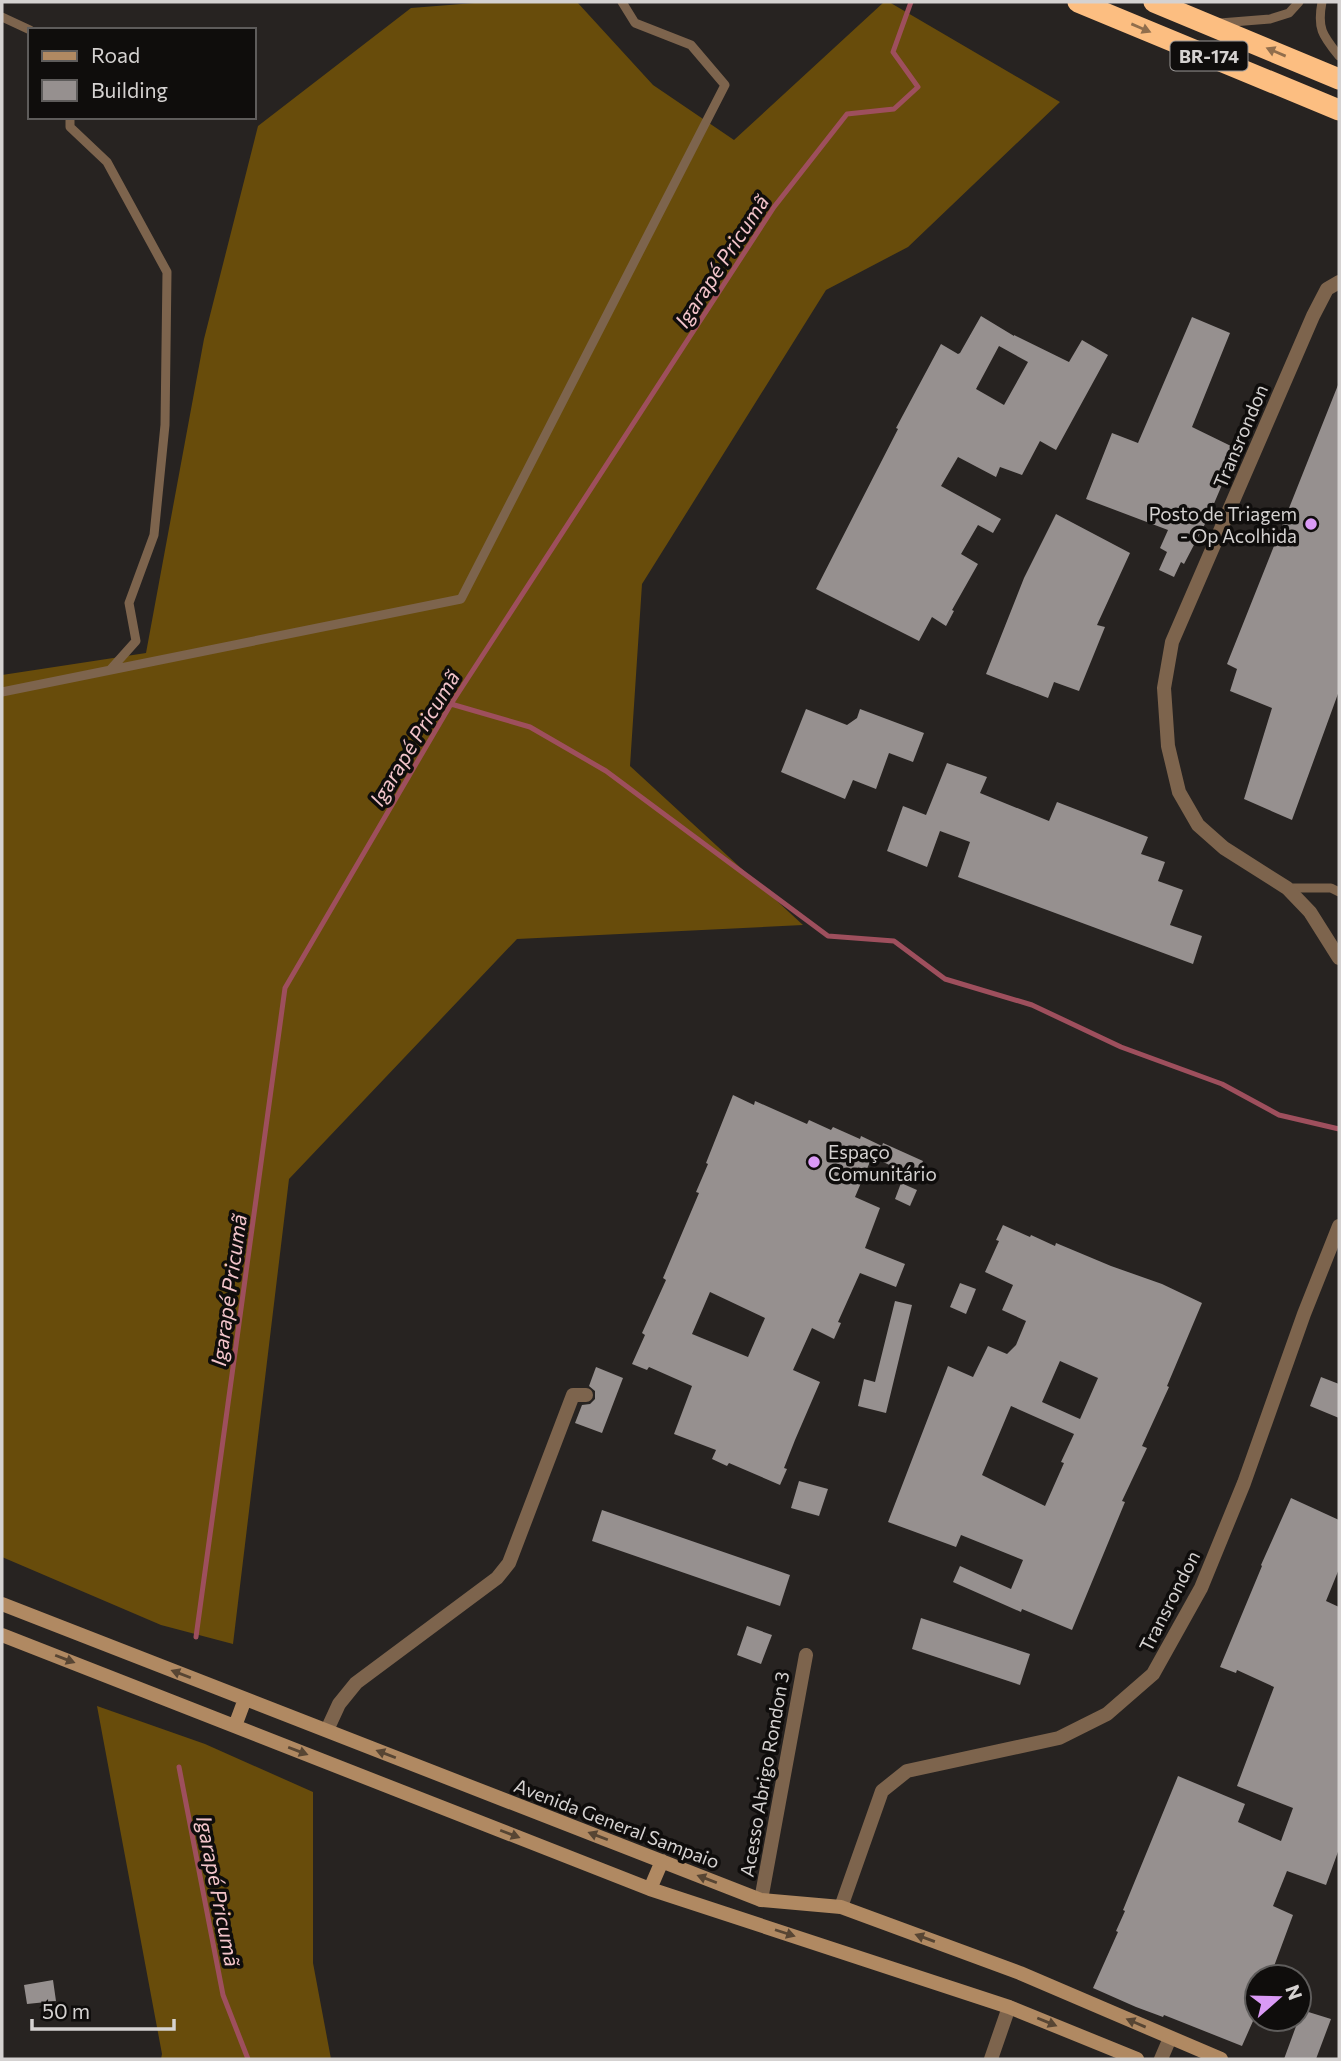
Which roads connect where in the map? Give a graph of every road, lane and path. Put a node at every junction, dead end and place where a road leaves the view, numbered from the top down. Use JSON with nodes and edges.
{"nodes":[{"id":1,"x":622,"y":2,"type":"edge"},
{"id":2,"x":1078,"y":2,"type":"edge"},
{"id":3,"x":1154,"y":2,"type":"edge"},
{"id":4,"x":1298,"y":2,"type":"edge"},
{"id":5,"x":1322,"y":2,"type":"edge"},
{"id":6,"x":2,"y":17,"type":"edge"},
{"id":7,"x":1207,"y":24,"type":"junction"},
{"id":8,"x":28,"y":29,"type":"edge"},
{"id":9,"x":1339,"y":55,"type":"edge"},
{"id":10,"x":1339,"y":79,"type":"edge"},
{"id":11,"x":1339,"y":110,"type":"edge"},
{"id":12,"x":70,"y":119,"type":"edge"},
{"id":13,"x":1339,"y":282,"type":"edge"},
{"id":14,"x":110,"y":670,"type":"junction"},
{"id":15,"x":2,"y":692,"type":"edge"},
{"id":16,"x":1287,"y":888,"type":"junction"},
{"id":17,"x":1339,"y":892,"type":"edge"},
{"id":18,"x":1339,"y":958,"type":"edge"},
{"id":19,"x":1339,"y":1226,"type":"edge"},
{"id":20,"x":586,"y":1395,"type":"dead end"},
{"id":21,"x":2,"y":1604,"type":"edge"},
{"id":22,"x":2,"y":1634,"type":"edge"},
{"id":23,"x":806,"y":1655,"type":"dead end"},
{"id":24,"x":245,"y":1699,"type":"junction"},
{"id":25,"x":234,"y":1726,"type":"junction"},
{"id":26,"x":327,"y":1730,"type":"junction"},
{"id":27,"x":662,"y":1861,"type":"junction"},
{"id":28,"x":650,"y":1889,"type":"junction"},
{"id":29,"x":761,"y":1900,"type":"junction"},
{"id":30,"x":841,"y":1907,"type":"junction"},
{"id":31,"x":1009,"y":2007,"type":"junction"},
{"id":32,"x":1170,"y":2038,"type":"junction"},
{"id":33,"x":991,"y":2059,"type":"edge"},
{"id":34,"x":1137,"y":2059,"type":"edge"},
{"id":35,"x":1161,"y":2059,"type":"edge"},
{"id":36,"x":1221,"y":2059,"type":"edge"}],
"edges":[{"from":1,"to":14,"type":"lane"},
{"from":2,"to":11,"type":"highway","number":"BR-174","one_way":true},
{"from":3,"to":7,"type":"highway","number":"BR-174"},
{"from":4,"to":7,"type":"lane"},
{"from":5,"to":9,"type":"lane"},
{"from":6,"to":8,"type":"lane"},
{"from":10,"to":7,"type":"highway","number":"BR-174","one_way":true},
{"from":12,"to":14,"type":"lane"},
{"from":13,"to":16,"type":"street","name":"Transrondon"},
{"from":14,"to":15,"type":"lane"},
{"from":16,"to":17,"type":"lane"},
{"from":16,"to":18,"type":"street","name":"Transrondon"},
{"from":19,"to":30,"type":"street","name":"Transrondon"},
{"from":20,"to":26,"type":"street"},
{"from":24,"to":21,"type":"street","name":"Avenida General Sampaio","one_way":true},
{"from":22,"to":25,"type":"street","one_way":true},
{"from":23,"to":29,"type":"street","name":"Acesso Abrigo Rondon 3"},
{"from":24,"to":25,"type":"street"},
{"from":24,"to":26,"type":"street","name":"Avenida General Sampaio"},
{"from":25,"to":28,"type":"street","one_way":true},
{"from":27,"to":26,"type":"street","name":"Avenida General Sampaio","one_way":true},
{"from":27,"to":28,"type":"street"},
{"from":29,"to":27,"type":"street","name":"Avenida General Sampaio","one_way":true},
{"from":28,"to":31,"type":"street","one_way":true},
{"from":29,"to":30,"type":"street","name":"Avenida General Sampaio"},
{"from":32,"to":30,"type":"street","name":"Avenida General Sampaio","one_way":true},
{"from":31,"to":33,"type":"street"},
{"from":31,"to":34,"type":"street","one_way":true},
{"from":32,"to":35,"type":"street"},
{"from":32,"to":36,"type":"street","name":"Avenida General Sampaio"}]}
